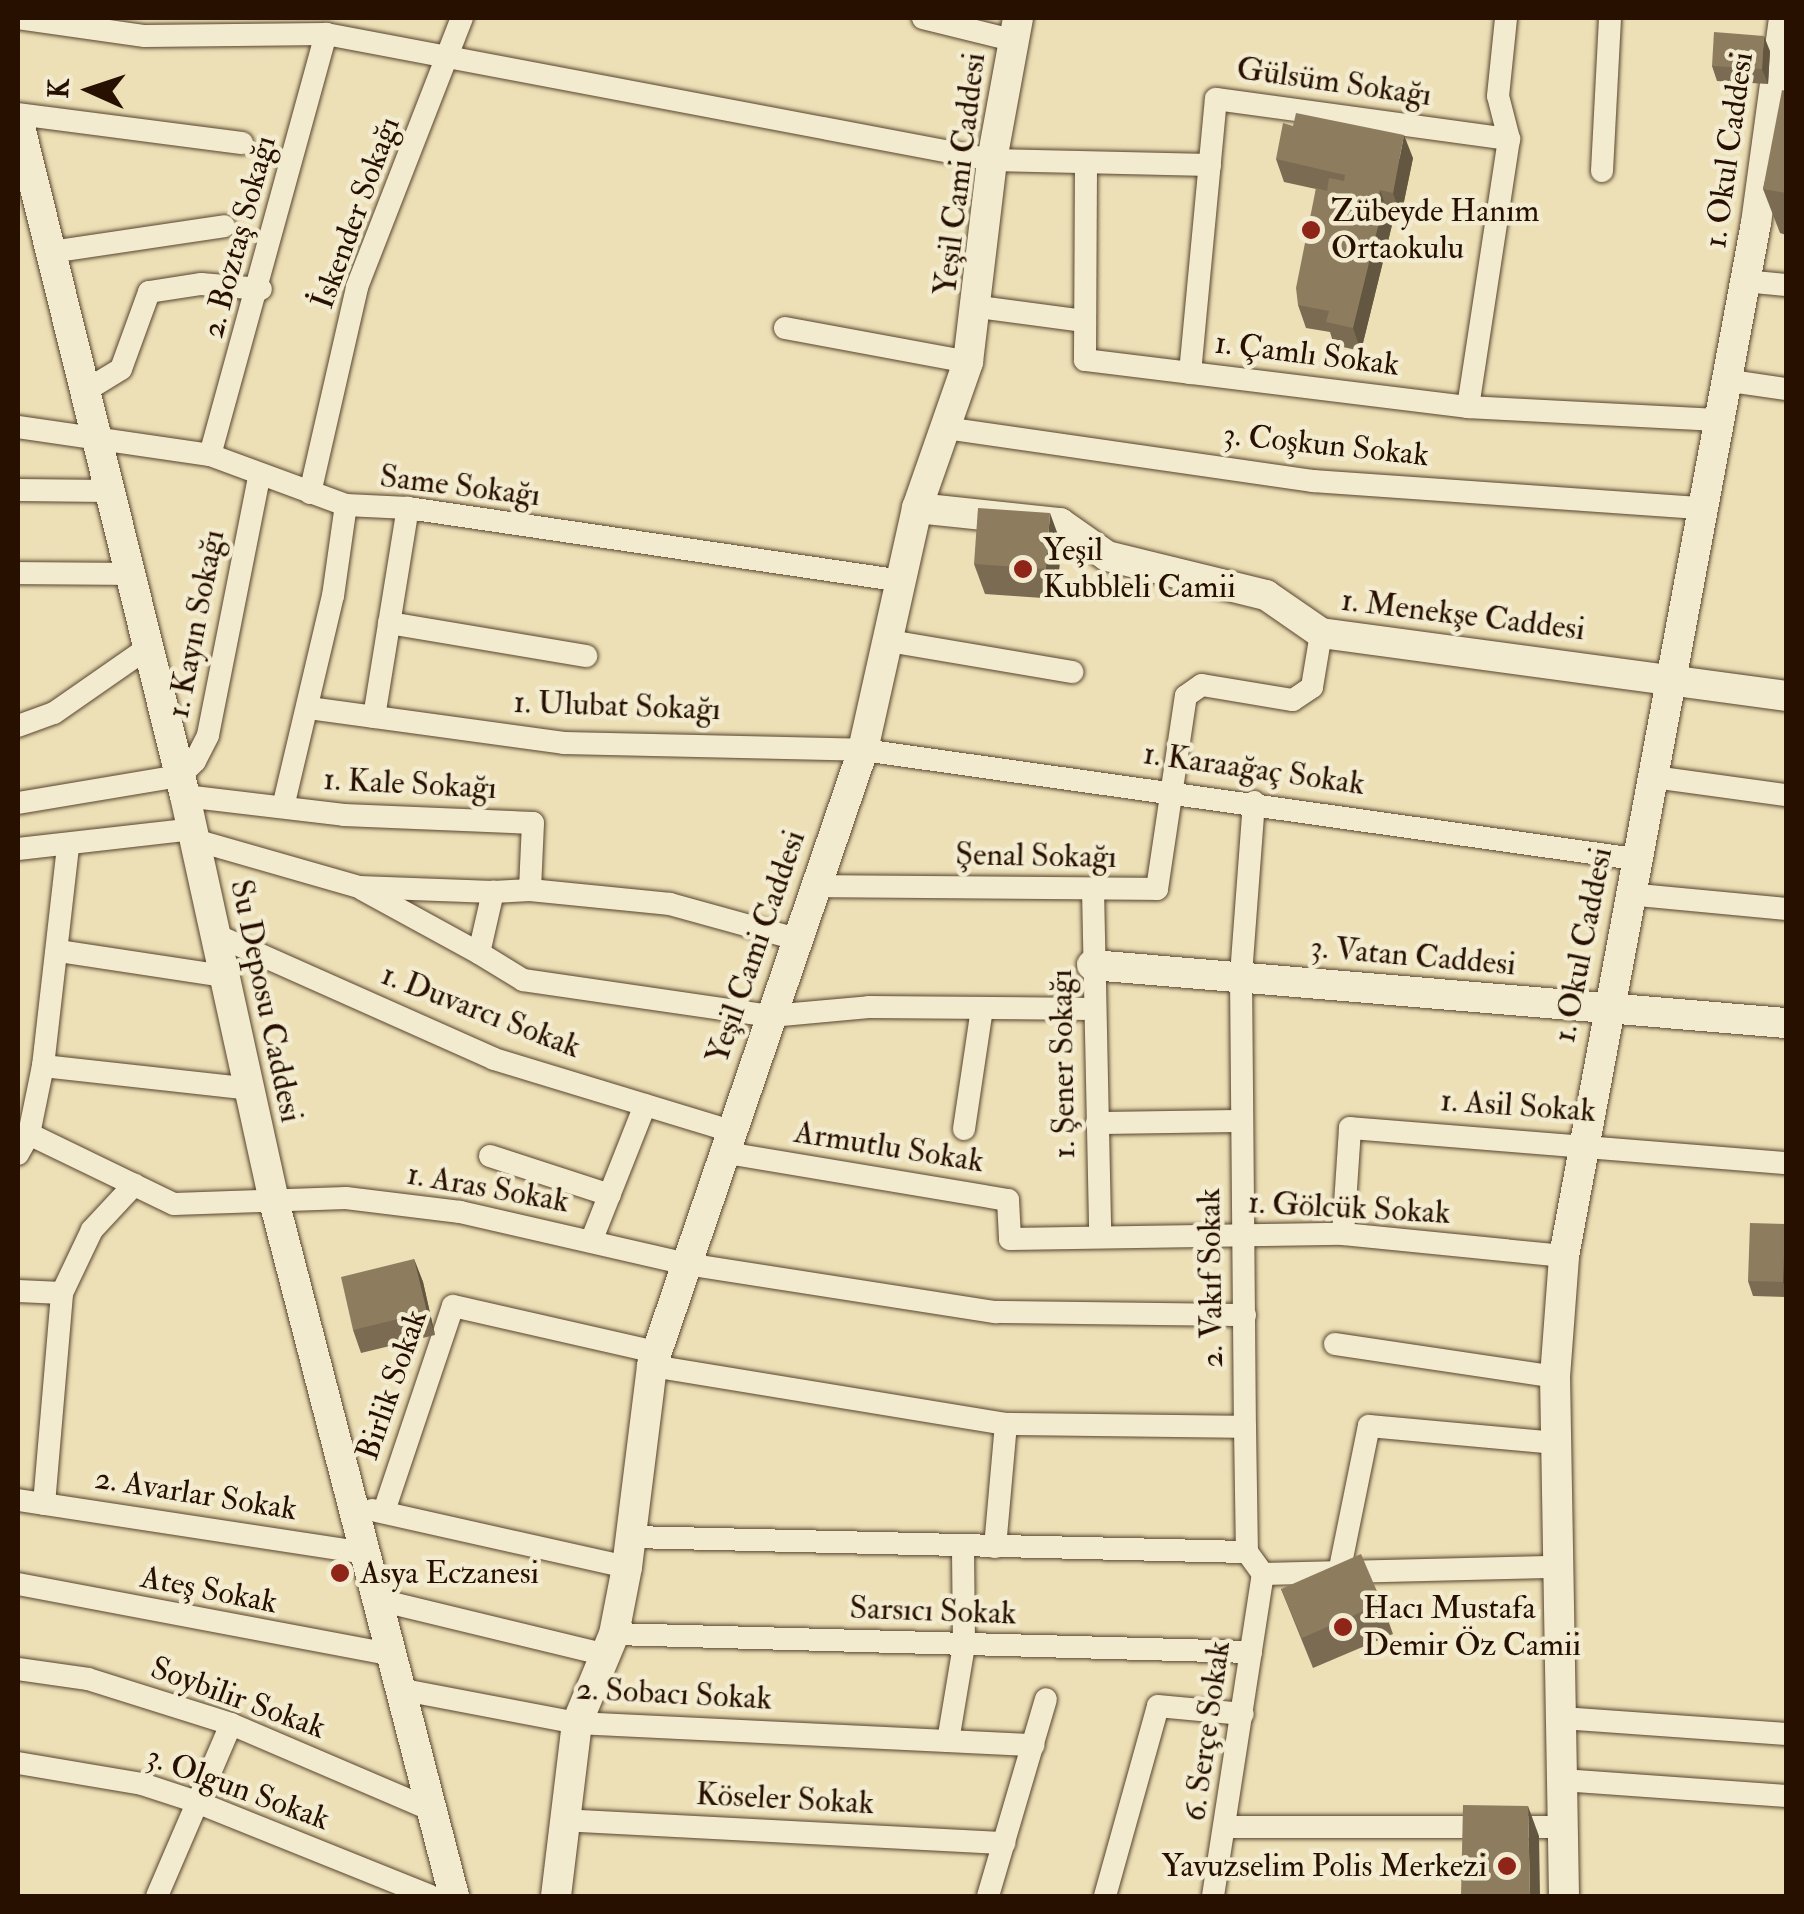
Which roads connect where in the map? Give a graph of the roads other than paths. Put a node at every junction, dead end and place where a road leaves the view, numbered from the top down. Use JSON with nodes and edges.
{"nodes":[{"id":1,"x":18,"y":18,"type":"edge"},
{"id":2,"x":462,"y":18,"type":"edge"},
{"id":3,"x":923,"y":18,"type":"edge"},
{"id":4,"x":1506,"y":18,"type":"edge"},
{"id":5,"x":1610,"y":18,"type":"edge"},
{"id":6,"x":1784,"y":18,"type":"edge"},
{"id":7,"x":265,"y":25,"type":"edge"},
{"id":8,"x":144,"y":26,"type":"edge"},
{"id":9,"x":1015,"y":29,"type":"edge"},
{"id":10,"x":326,"y":34,"type":"junction"},
{"id":11,"x":452,"y":54,"type":"junction"},
{"id":12,"x":18,"y":116,"type":"edge"},
{"id":13,"x":1509,"y":139,"type":"junction"},
{"id":14,"x":242,"y":142,"type":"dead end"},
{"id":15,"x":992,"y":160,"type":"junction"},
{"id":16,"x":1086,"y":165,"type":"junction"},
{"id":17,"x":1210,"y":165,"type":"junction"},
{"id":18,"x":1602,"y":172,"type":"dead end"},
{"id":19,"x":224,"y":226,"type":"dead end"},
{"id":20,"x":50,"y":252,"type":"junction"},
{"id":21,"x":1744,"y":281,"type":"junction"},
{"id":22,"x":1786,"y":285,"type":"edge"},
{"id":23,"x":260,"y":288,"type":"junction"},
{"id":24,"x":979,"y":306,"type":"junction"},
{"id":25,"x":1084,"y":320,"type":"junction"},
{"id":26,"x":785,"y":328,"type":"dead end"},
{"id":27,"x":968,"y":362,"type":"junction"},
{"id":28,"x":1190,"y":373,"type":"junction"},
{"id":29,"x":1724,"y":380,"type":"junction"},
{"id":30,"x":1786,"y":389,"type":"edge"},
{"id":31,"x":85,"y":391,"type":"junction"},
{"id":32,"x":1468,"y":407,"type":"junction"},
{"id":33,"x":1717,"y":420,"type":"junction"},
{"id":34,"x":18,"y":427,"type":"edge"},
{"id":35,"x":945,"y":428,"type":"junction"},
{"id":36,"x":94,"y":437,"type":"junction"},
{"id":37,"x":210,"y":454,"type":"junction"},
{"id":38,"x":259,"y":477,"type":"junction"},
{"id":39,"x":18,"y":490,"type":"edge"},
{"id":40,"x":108,"y":491,"type":"junction"},
{"id":41,"x":310,"y":493,"type":"junction"},
{"id":42,"x":346,"y":506,"type":"junction"},
{"id":43,"x":408,"y":508,"type":"junction"},
{"id":44,"x":918,"y":508,"type":"junction"},
{"id":45,"x":1702,"y":508,"type":"junction"},
{"id":46,"x":18,"y":573,"type":"edge"},
{"id":47,"x":129,"y":574,"type":"junction"},
{"id":48,"x":902,"y":581,"type":"junction"},
{"id":49,"x":389,"y":623,"type":"junction"},
{"id":50,"x":1321,"y":633,"type":"junction"},
{"id":51,"x":890,"y":642,"type":"junction"},
{"id":52,"x":146,"y":649,"type":"junction"},
{"id":53,"x":586,"y":656,"type":"dead end"},
{"id":54,"x":1072,"y":672,"type":"dead end"},
{"id":55,"x":1672,"y":677,"type":"junction"},
{"id":56,"x":1786,"y":696,"type":"edge"},
{"id":57,"x":309,"y":708,"type":"junction"},
{"id":58,"x":374,"y":717,"type":"junction"},
{"id":59,"x":18,"y":726,"type":"edge"},
{"id":60,"x":864,"y":750,"type":"junction"},
{"id":61,"x":1654,"y":777,"type":"junction"},
{"id":62,"x":183,"y":786,"type":"junction"},
{"id":63,"x":1172,"y":789,"type":"junction"},
{"id":64,"x":1786,"y":794,"type":"edge"},
{"id":65,"x":1254,"y":802,"type":"junction"},
{"id":66,"x":18,"y":803,"type":"edge"},
{"id":67,"x":283,"y":807,"type":"junction"},
{"id":68,"x":194,"y":834,"type":"junction"},
{"id":69,"x":68,"y":847,"type":"junction"},
{"id":70,"x":18,"y":849,"type":"edge"},
{"id":71,"x":1635,"y":858,"type":"junction"},
{"id":72,"x":814,"y":886,"type":"junction"},
{"id":73,"x":358,"y":888,"type":"junction"},
{"id":74,"x":1093,"y":889,"type":"junction"},
{"id":75,"x":530,"y":890,"type":"junction"},
{"id":76,"x":493,"y":892,"type":"junction"},
{"id":77,"x":1628,"y":894,"type":"junction"},
{"id":78,"x":1786,"y":909,"type":"edge"},
{"id":79,"x":216,"y":935,"type":"junction"},
{"id":80,"x":796,"y":938,"type":"junction"},
{"id":81,"x":59,"y":950,"type":"junction"},
{"id":82,"x":479,"y":953,"type":"junction"},
{"id":83,"x":1092,"y":965,"type":"junction"},
{"id":84,"x":1241,"y":975,"type":"junction"},
{"id":85,"x":224,"y":976,"type":"junction"},
{"id":86,"x":982,"y":1008,"type":"junction"},
{"id":87,"x":1607,"y":1009,"type":"junction"},
{"id":88,"x":1093,"y":1010,"type":"junction"},
{"id":89,"x":770,"y":1016,"type":"junction"},
{"id":90,"x":1786,"y":1023,"type":"edge"},
{"id":91,"x":43,"y":1066,"type":"junction"},
{"id":92,"x":250,"y":1088,"type":"junction"},
{"id":93,"x":645,"y":1104,"type":"junction"},
{"id":94,"x":1242,"y":1121,"type":"junction"},
{"id":95,"x":1097,"y":1123,"type":"junction"},
{"id":96,"x":964,"y":1129,"type":"dead end"},
{"id":97,"x":725,"y":1141,"type":"junction"},
{"id":98,"x":1581,"y":1142,"type":"junction"},
{"id":99,"x":23,"y":1144,"type":"edge"},
{"id":100,"x":490,"y":1156,"type":"dead end"},
{"id":101,"x":1786,"y":1163,"type":"edge"},
{"id":102,"x":134,"y":1185,"type":"junction"},
{"id":103,"x":610,"y":1195,"type":"junction"},
{"id":104,"x":274,"y":1200,"type":"junction"},
{"id":105,"x":1244,"y":1234,"type":"junction"},
{"id":106,"x":1343,"y":1234,"type":"junction"},
{"id":107,"x":1100,"y":1238,"type":"junction"},
{"id":108,"x":592,"y":1239,"type":"junction"},
{"id":109,"x":1010,"y":1240,"type":"joint"},
{"id":110,"x":1564,"y":1256,"type":"junction"},
{"id":111,"x":688,"y":1264,"type":"junction"},
{"id":112,"x":18,"y":1291,"type":"edge"},
{"id":113,"x":62,"y":1294,"type":"junction"},
{"id":114,"x":1245,"y":1315,"type":"junction"},
{"id":115,"x":1335,"y":1344,"type":"dead end"},
{"id":116,"x":654,"y":1359,"type":"junction"},
{"id":117,"x":1555,"y":1377,"type":"junction"},
{"id":118,"x":1006,"y":1424,"type":"junction"},
{"id":119,"x":1245,"y":1426,"type":"junction"},
{"id":120,"x":1556,"y":1443,"type":"junction"},
{"id":121,"x":18,"y":1500,"type":"edge"},
{"id":122,"x":44,"y":1504,"type":"junction"},
{"id":123,"x":369,"y":1510,"type":"junction"},
{"id":124,"x":963,"y":1546,"type":"junction"},
{"id":125,"x":995,"y":1547,"type":"junction"},
{"id":126,"x":629,"y":1552,"type":"junction"},
{"id":127,"x":1247,"y":1552,"type":"junction"},
{"id":128,"x":366,"y":1553,"type":"junction"},
{"id":129,"x":1557,"y":1567,"type":"junction"},
{"id":130,"x":1339,"y":1572,"type":"junction"},
{"id":131,"x":1263,"y":1574,"type":"junction"},
{"id":132,"x":18,"y":1584,"type":"edge"},
{"id":133,"x":375,"y":1599,"type":"junction"},
{"id":134,"x":609,"y":1644,"type":"junction"},
{"id":135,"x":964,"y":1645,"type":"junction"},
{"id":136,"x":1251,"y":1652,"type":"junction"},
{"id":137,"x":389,"y":1654,"type":"junction"},
{"id":138,"x":18,"y":1669,"type":"edge"},
{"id":139,"x":399,"y":1689,"type":"junction"},
{"id":140,"x":1046,"y":1699,"type":"dead end"},
{"id":141,"x":1243,"y":1714,"type":"junction"},
{"id":142,"x":1562,"y":1718,"type":"junction"},
{"id":143,"x":577,"y":1723,"type":"junction"},
{"id":144,"x":231,"y":1724,"type":"junction"},
{"id":145,"x":1786,"y":1734,"type":"edge"},
{"id":146,"x":948,"y":1741,"type":"junction"},
{"id":147,"x":1033,"y":1745,"type":"junction"},
{"id":148,"x":18,"y":1763,"type":"edge"},
{"id":149,"x":1562,"y":1780,"type":"junction"},
{"id":150,"x":1786,"y":1796,"type":"edge"},
{"id":151,"x":194,"y":1801,"type":"junction"},
{"id":152,"x":429,"y":1809,"type":"junction"},
{"id":153,"x":562,"y":1820,"type":"junction"},
{"id":154,"x":1562,"y":1827,"type":"junction"},
{"id":155,"x":1225,"y":1828,"type":"junction"},
{"id":156,"x":1004,"y":1844,"type":"junction"},
{"id":157,"x":157,"y":1896,"type":"edge"},
{"id":158,"x":430,"y":1896,"type":"edge"},
{"id":159,"x":454,"y":1896,"type":"edge"},
{"id":160,"x":556,"y":1896,"type":"edge"},
{"id":161,"x":988,"y":1896,"type":"edge"},
{"id":162,"x":1105,"y":1896,"type":"edge"},
{"id":163,"x":1213,"y":1896,"type":"edge"},
{"id":164,"x":1564,"y":1896,"type":"edge"}],
"edges":[{"from":1,"to":8,"type":"street"},
{"from":2,"to":11,"type":"street","name":"İskender Sokağı"},
{"from":3,"to":9,"type":"street"},
{"from":4,"to":13,"type":"street"},
{"from":5,"to":18,"type":"street"},
{"from":6,"to":21,"type":"main road","name":"1. Okul Caddesi"},
{"from":7,"to":8,"type":"street"},
{"from":7,"to":10,"type":"street"},
{"from":9,"to":15,"type":"main road","name":"Yeşil Cami Caddesi"},
{"from":10,"to":11,"type":"street"},
{"from":10,"to":23,"type":"street","name":"2. Boztaş Sokağı"},
{"from":11,"to":15,"type":"street"},
{"from":11,"to":41,"type":"street","name":"İskender Sokağı"},
{"from":12,"to":14,"type":"street"},
{"from":12,"to":20,"type":"main road","name":"Su Deposu Caddesi"},
{"from":13,"to":17,"type":"street","name":"Gülsüm Sokağı"},
{"from":13,"to":32,"type":"street"},
{"from":15,"to":16,"type":"street"},
{"from":15,"to":24,"type":"main road","name":"Yeşil Cami Caddesi"},
{"from":16,"to":17,"type":"street"},
{"from":16,"to":25,"type":"street","name":"1. Çamlı Sokak"},
{"from":17,"to":28,"type":"street"},
{"from":19,"to":20,"type":"street"},
{"from":20,"to":31,"type":"main road","name":"Su Deposu Caddesi"},
{"from":21,"to":22,"type":"street"},
{"from":21,"to":29,"type":"main road","name":"1. Okul Caddesi"},
{"from":23,"to":31,"type":"street"},
{"from":23,"to":37,"type":"street","name":"2. Boztaş Sokağı"},
{"from":24,"to":25,"type":"street"},
{"from":24,"to":27,"type":"main road","name":"Yeşil Cami Caddesi"},
{"from":25,"to":28,"type":"street","name":"1. Çamlı Sokak"},
{"from":26,"to":27,"type":"street"},
{"from":27,"to":35,"type":"main road","name":"Yeşil Cami Caddesi"},
{"from":28,"to":32,"type":"street","name":"1. Çamlı Sokak"},
{"from":29,"to":30,"type":"street"},
{"from":29,"to":33,"type":"main road","name":"1. Okul Caddesi"},
{"from":31,"to":36,"type":"main road","name":"Su Deposu Caddesi"},
{"from":32,"to":33,"type":"street","name":"1. Çamlı Sokak"},
{"from":33,"to":45,"type":"main road","name":"1. Okul Caddesi"},
{"from":34,"to":36,"type":"street","name":"Same Sokağı"},
{"from":35,"to":44,"type":"main road","name":"Yeşil Cami Caddesi"},
{"from":35,"to":45,"type":"street","name":"3. Coşkun Sokak"},
{"from":36,"to":37,"type":"street","name":"Same Sokağı"},
{"from":36,"to":40,"type":"main road","name":"Su Deposu Caddesi"},
{"from":37,"to":38,"type":"street","name":"Same Sokağı"},
{"from":38,"to":41,"type":"street","name":"Same Sokağı"},
{"from":38,"to":62,"type":"street","name":"1. Kayın Sokağı"},
{"from":39,"to":40,"type":"street"},
{"from":40,"to":47,"type":"main road","name":"Su Deposu Caddesi"},
{"from":41,"to":42,"type":"street","name":"Same Sokağı"},
{"from":42,"to":43,"type":"street","name":"Same Sokağı"},
{"from":42,"to":57,"type":"street"},
{"from":43,"to":48,"type":"street","name":"Same Sokağı"},
{"from":43,"to":49,"type":"street"},
{"from":44,"to":48,"type":"main road","name":"Yeşil Cami Caddesi"},
{"from":44,"to":50,"type":"main road","name":"1. Menekşe Caddesi"},
{"from":45,"to":55,"type":"main road","name":"1. Okul Caddesi"},
{"from":46,"to":47,"type":"street"},
{"from":47,"to":52,"type":"main road","name":"Su Deposu Caddesi"},
{"from":48,"to":51,"type":"main road","name":"Yeşil Cami Caddesi"},
{"from":49,"to":53,"type":"street"},
{"from":49,"to":58,"type":"street"},
{"from":50,"to":55,"type":"main road","name":"1. Menekşe Caddesi"},
{"from":50,"to":63,"type":"street"},
{"from":51,"to":54,"type":"street"},
{"from":51,"to":60,"type":"main road","name":"Yeşil Cami Caddesi"},
{"from":52,"to":59,"type":"street"},
{"from":52,"to":62,"type":"main road","name":"Su Deposu Caddesi"},
{"from":55,"to":56,"type":"main road","name":"1. Menekşe Caddesi"},
{"from":55,"to":61,"type":"main road","name":"1. Okul Caddesi"},
{"from":57,"to":58,"type":"street","name":"1. Ulubat Sokağı"},
{"from":57,"to":67,"type":"street"},
{"from":58,"to":60,"type":"street","name":"1. Ulubat Sokağı"},
{"from":60,"to":63,"type":"street","name":"1. Karaağaç Sokak"},
{"from":60,"to":72,"type":"main road","name":"Yeşil Cami Caddesi"},
{"from":61,"to":64,"type":"street"},
{"from":61,"to":71,"type":"main road","name":"1. Okul Caddesi"},
{"from":62,"to":66,"type":"street","name":"1. Kale Sokağı"},
{"from":62,"to":67,"type":"street","name":"1. Kale Sokağı"},
{"from":62,"to":68,"type":"main road","name":"Su Deposu Caddesi"},
{"from":63,"to":65,"type":"street","name":"1. Karaağaç Sokak"},
{"from":63,"to":74,"type":"street","name":"Şenal Sokağı"},
{"from":65,"to":71,"type":"street","name":"1. Karaağaç Sokak"},
{"from":65,"to":84,"type":"street","name":"2. Vakıf Sokak"},
{"from":67,"to":75,"type":"street","name":"1. Kale Sokağı"},
{"from":68,"to":69,"type":"street"},
{"from":68,"to":73,"type":"street"},
{"from":68,"to":79,"type":"main road","name":"Su Deposu Caddesi"},
{"from":69,"to":70,"type":"street"},
{"from":69,"to":81,"type":"street"},
{"from":71,"to":77,"type":"main road","name":"1. Okul Caddesi"},
{"from":72,"to":74,"type":"street","name":"Şenal Sokağı"},
{"from":72,"to":80,"type":"main road","name":"Yeşil Cami Caddesi"},
{"from":73,"to":76,"type":"street"},
{"from":73,"to":82,"type":"street"},
{"from":74,"to":83,"type":"street","name":"1. Şener Sokağı"},
{"from":75,"to":76,"type":"street"},
{"from":75,"to":80,"type":"street"},
{"from":76,"to":82,"type":"street"},
{"from":77,"to":78,"type":"street"},
{"from":77,"to":87,"type":"main road","name":"1. Okul Caddesi"},
{"from":79,"to":85,"type":"main road","name":"Su Deposu Caddesi"},
{"from":79,"to":93,"type":"street","name":"1. Duvarcı Sokak"},
{"from":80,"to":89,"type":"main road","name":"Yeşil Cami Caddesi"},
{"from":81,"to":85,"type":"street"},
{"from":81,"to":91,"type":"street"},
{"from":82,"to":89,"type":"street"},
{"from":83,"to":84,"type":"main road","name":"3. Vatan Caddesi"},
{"from":83,"to":88,"type":"street","name":"1. Şener Sokağı"},
{"from":84,"to":87,"type":"main road","name":"3. Vatan Caddesi"},
{"from":84,"to":94,"type":"street","name":"2. Vakıf Sokak"},
{"from":85,"to":92,"type":"main road","name":"Su Deposu Caddesi"},
{"from":86,"to":88,"type":"street"},
{"from":86,"to":89,"type":"street"},
{"from":86,"to":96,"type":"street"},
{"from":87,"to":90,"type":"main road","name":"3. Vatan Caddesi"},
{"from":87,"to":98,"type":"main road","name":"1. Okul Caddesi"},
{"from":88,"to":95,"type":"street","name":"1. Şener Sokağı"},
{"from":89,"to":97,"type":"main road","name":"Yeşil Cami Caddesi"},
{"from":91,"to":92,"type":"street"},
{"from":91,"to":99,"type":"street"},
{"from":92,"to":104,"type":"main road","name":"Su Deposu Caddesi"},
{"from":93,"to":97,"type":"street","name":"1. Duvarcı Sokak"},
{"from":93,"to":103,"type":"street"},
{"from":94,"to":95,"type":"street"},
{"from":94,"to":105,"type":"street","name":"2. Vakıf Sokak"},
{"from":95,"to":107,"type":"street","name":"1. Şener Sokağı"},
{"from":97,"to":109,"type":"street","name":"Armutlu Sokak"},
{"from":97,"to":111,"type":"main road","name":"Yeşil Cami Caddesi"},
{"from":98,"to":101,"type":"street","name":"1. Asil Sokak"},
{"from":98,"to":106,"type":"street","name":"1. Asil Sokak"},
{"from":98,"to":110,"type":"main road","name":"1. Okul Caddesi"},
{"from":99,"to":102,"type":"street","name":"1. Aras Sokak"},
{"from":100,"to":103,"type":"street"},
{"from":102,"to":104,"type":"street","name":"1. Aras Sokak"},
{"from":102,"to":113,"type":"street"},
{"from":103,"to":108,"type":"street"},
{"from":104,"to":108,"type":"street","name":"1. Aras Sokak"},
{"from":104,"to":123,"type":"main road","name":"Su Deposu Caddesi"},
{"from":105,"to":106,"type":"street","name":"1. Gölcük Sokak"},
{"from":105,"to":107,"type":"street","name":"1. Gölcük Sokak"},
{"from":105,"to":114,"type":"street","name":"2. Vakıf Sokak"},
{"from":106,"to":110,"type":"street","name":"1. Gölcük Sokak"},
{"from":107,"to":109,"type":"street","name":"1. Gölcük Sokak"},
{"from":108,"to":111,"type":"street","name":"1. Aras Sokak"},
{"from":110,"to":117,"type":"main road","name":"1. Okul Caddesi"},
{"from":111,"to":114,"type":"street","name":"1. Aras Sokak"},
{"from":111,"to":116,"type":"main road","name":"Yeşil Cami Caddesi"},
{"from":112,"to":113,"type":"street"},
{"from":113,"to":122,"type":"street"},
{"from":114,"to":119,"type":"street","name":"2. Vakıf Sokak"},
{"from":115,"to":117,"type":"street"},
{"from":116,"to":118,"type":"street"},
{"from":116,"to":123,"type":"street","name":"Birlik Sokak"},
{"from":116,"to":126,"type":"main road","name":"Yeşil Cami Caddesi"},
{"from":117,"to":120,"type":"main road","name":"1. Okul Caddesi"},
{"from":118,"to":119,"type":"street"},
{"from":118,"to":125,"type":"street"},
{"from":119,"to":127,"type":"street","name":"2. Vakıf Sokak"},
{"from":120,"to":129,"type":"main road","name":"1. Okul Caddesi"},
{"from":120,"to":130,"type":"street"},
{"from":121,"to":122,"type":"street","name":"2. Avarlar Sokak"},
{"from":122,"to":128,"type":"street","name":"2. Avarlar Sokak"},
{"from":123,"to":126,"type":"street"},
{"from":123,"to":128,"type":"main road","name":"Su Deposu Caddesi"},
{"from":124,"to":125,"type":"street"},
{"from":124,"to":126,"type":"street"},
{"from":124,"to":135,"type":"street"},
{"from":125,"to":127,"type":"street"},
{"from":126,"to":134,"type":"main road","name":"Yeşil Cami Caddesi"},
{"from":127,"to":131,"type":"street"},
{"from":128,"to":133,"type":"main road","name":"Su Deposu Caddesi"},
{"from":129,"to":130,"type":"street"},
{"from":129,"to":142,"type":"main road","name":"1. Okul Caddesi"},
{"from":130,"to":131,"type":"street"},
{"from":131,"to":136,"type":"street","name":"6. Serçe Sokak"},
{"from":132,"to":137,"type":"street","name":"Ateş Sokak"},
{"from":133,"to":134,"type":"street","name":"Sarsıcı Sokak"},
{"from":133,"to":137,"type":"main road","name":"Su Deposu Caddesi"},
{"from":134,"to":135,"type":"street","name":"Sarsıcı Sokak"},
{"from":134,"to":143,"type":"main road","name":"Yeşil Cami Caddesi"},
{"from":135,"to":136,"type":"street","name":"Sarsıcı Sokak"},
{"from":135,"to":146,"type":"street"},
{"from":136,"to":141,"type":"street","name":"6. Serçe Sokak"},
{"from":137,"to":139,"type":"main road","name":"Su Deposu Caddesi"},
{"from":138,"to":144,"type":"street","name":"Soybilir Sokak"},
{"from":139,"to":143,"type":"street","name":"2. Sobacı Sokak"},
{"from":139,"to":152,"type":"main road","name":"Su Deposu Caddesi"},
{"from":140,"to":147,"type":"street"},
{"from":141,"to":155,"type":"street","name":"6. Serçe Sokak"},
{"from":141,"to":162,"type":"street"},
{"from":142,"to":145,"type":"street"},
{"from":142,"to":149,"type":"main road","name":"1. Okul Caddesi"},
{"from":143,"to":146,"type":"street","name":"2. Sobacı Sokak"},
{"from":143,"to":153,"type":"main road","name":"Yeşil Cami Caddesi"},
{"from":144,"to":151,"type":"street"},
{"from":144,"to":152,"type":"street","name":"Soybilir Sokak"},
{"from":146,"to":147,"type":"street","name":"2. Sobacı Sokak"},
{"from":147,"to":156,"type":"street"},
{"from":148,"to":151,"type":"street","name":"3. Olgun Sokak"},
{"from":149,"to":150,"type":"street"},
{"from":149,"to":154,"type":"main road","name":"1. Okul Caddesi"},
{"from":151,"to":157,"type":"street"},
{"from":151,"to":158,"type":"street","name":"3. Olgun Sokak"},
{"from":152,"to":159,"type":"main road","name":"Su Deposu Caddesi"},
{"from":153,"to":156,"type":"street","name":"Köseler Sokak"},
{"from":153,"to":160,"type":"main road","name":"Yeşil Cami Caddesi"},
{"from":154,"to":155,"type":"street"},
{"from":154,"to":164,"type":"main road","name":"1. Okul Caddesi"},
{"from":155,"to":163,"type":"street","name":"6. Serçe Sokak"},
{"from":156,"to":161,"type":"street"}]}
